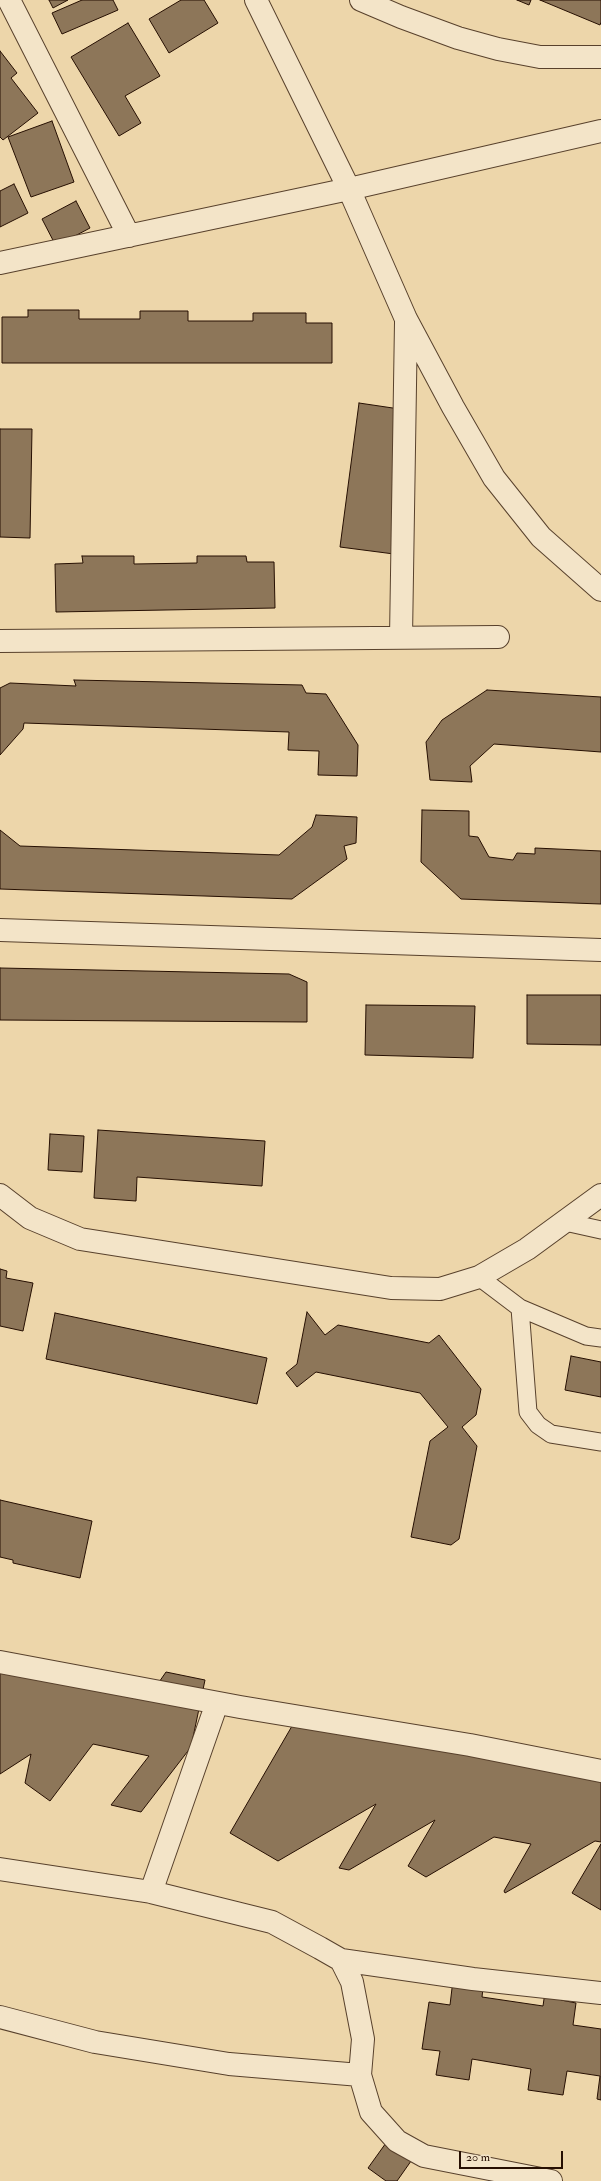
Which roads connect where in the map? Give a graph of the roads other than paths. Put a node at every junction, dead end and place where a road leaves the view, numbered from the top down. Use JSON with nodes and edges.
{"nodes":[{"id":1,"x":9,"y":0,"type":"edge"},
{"id":2,"x":256,"y":0,"type":"edge"},
{"id":3,"x":361,"y":0,"type":"edge"},
{"id":4,"x":601,"y":57,"type":"edge"},
{"id":5,"x":601,"y":131,"type":"edge"},
{"id":6,"x":349,"y":189,"type":"junction"},
{"id":7,"x":129,"y":236,"type":"junction"},
{"id":8,"x":0,"y":263,"type":"edge"},
{"id":9,"x":406,"y":319,"type":"junction"},
{"id":10,"x":601,"y":590,"type":"edge"},
{"id":11,"x":401,"y":636,"type":"junction"},
{"id":12,"x":498,"y":637,"type":"dead end"},
{"id":13,"x":0,"y":641,"type":"edge"},
{"id":14,"x":0,"y":930,"type":"edge"},
{"id":15,"x":601,"y":950,"type":"edge"},
{"id":16,"x":0,"y":1195,"type":"edge"},
{"id":17,"x":601,"y":1195,"type":"edge"},
{"id":18,"x":565,"y":1222,"type":"junction"},
{"id":19,"x":601,"y":1230,"type":"edge"},
{"id":20,"x":479,"y":1277,"type":"junction"},
{"id":21,"x":520,"y":1308,"type":"junction"},
{"id":22,"x":601,"y":1338,"type":"edge"},
{"id":23,"x":601,"y":1442,"type":"edge"},
{"id":24,"x":0,"y":1662,"type":"edge"},
{"id":25,"x":217,"y":1703,"type":"junction"},
{"id":26,"x":601,"y":1771,"type":"edge"},
{"id":27,"x":0,"y":1869,"type":"edge"},
{"id":28,"x":151,"y":1892,"type":"junction"},
{"id":29,"x":341,"y":1960,"type":"junction"},
{"id":30,"x":601,"y":1993,"type":"edge"},
{"id":31,"x":0,"y":2017,"type":"edge"},
{"id":32,"x":360,"y":2075,"type":"junction"},
{"id":33,"x":551,"y":2181,"type":"edge"}],
"edges":[{"from":1,"to":7,"type":"street"},
{"from":2,"to":6,"type":"street"},
{"from":3,"to":4,"type":"street"},
{"from":5,"to":6,"type":"street"},
{"from":6,"to":7,"type":"street"},
{"from":6,"to":9,"type":"street"},
{"from":7,"to":8,"type":"street"},
{"from":9,"to":10,"type":"street"},
{"from":9,"to":11,"type":"street"},
{"from":11,"to":12,"type":"street"},
{"from":11,"to":13,"type":"street"},
{"from":14,"to":15,"type":"street"},
{"from":16,"to":20,"type":"street"},
{"from":17,"to":18,"type":"street"},
{"from":18,"to":19,"type":"lane"},
{"from":18,"to":20,"type":"street"},
{"from":20,"to":21,"type":"lane"},
{"from":21,"to":22,"type":"lane"},
{"from":21,"to":23,"type":"lane"},
{"from":24,"to":25,"type":"street"},
{"from":25,"to":26,"type":"street"},
{"from":25,"to":28,"type":"street"},
{"from":27,"to":28,"type":"street"},
{"from":28,"to":29,"type":"street"},
{"from":29,"to":30,"type":"street"},
{"from":29,"to":32,"type":"street"},
{"from":31,"to":32,"type":"street"},
{"from":32,"to":33,"type":"street"}]}
